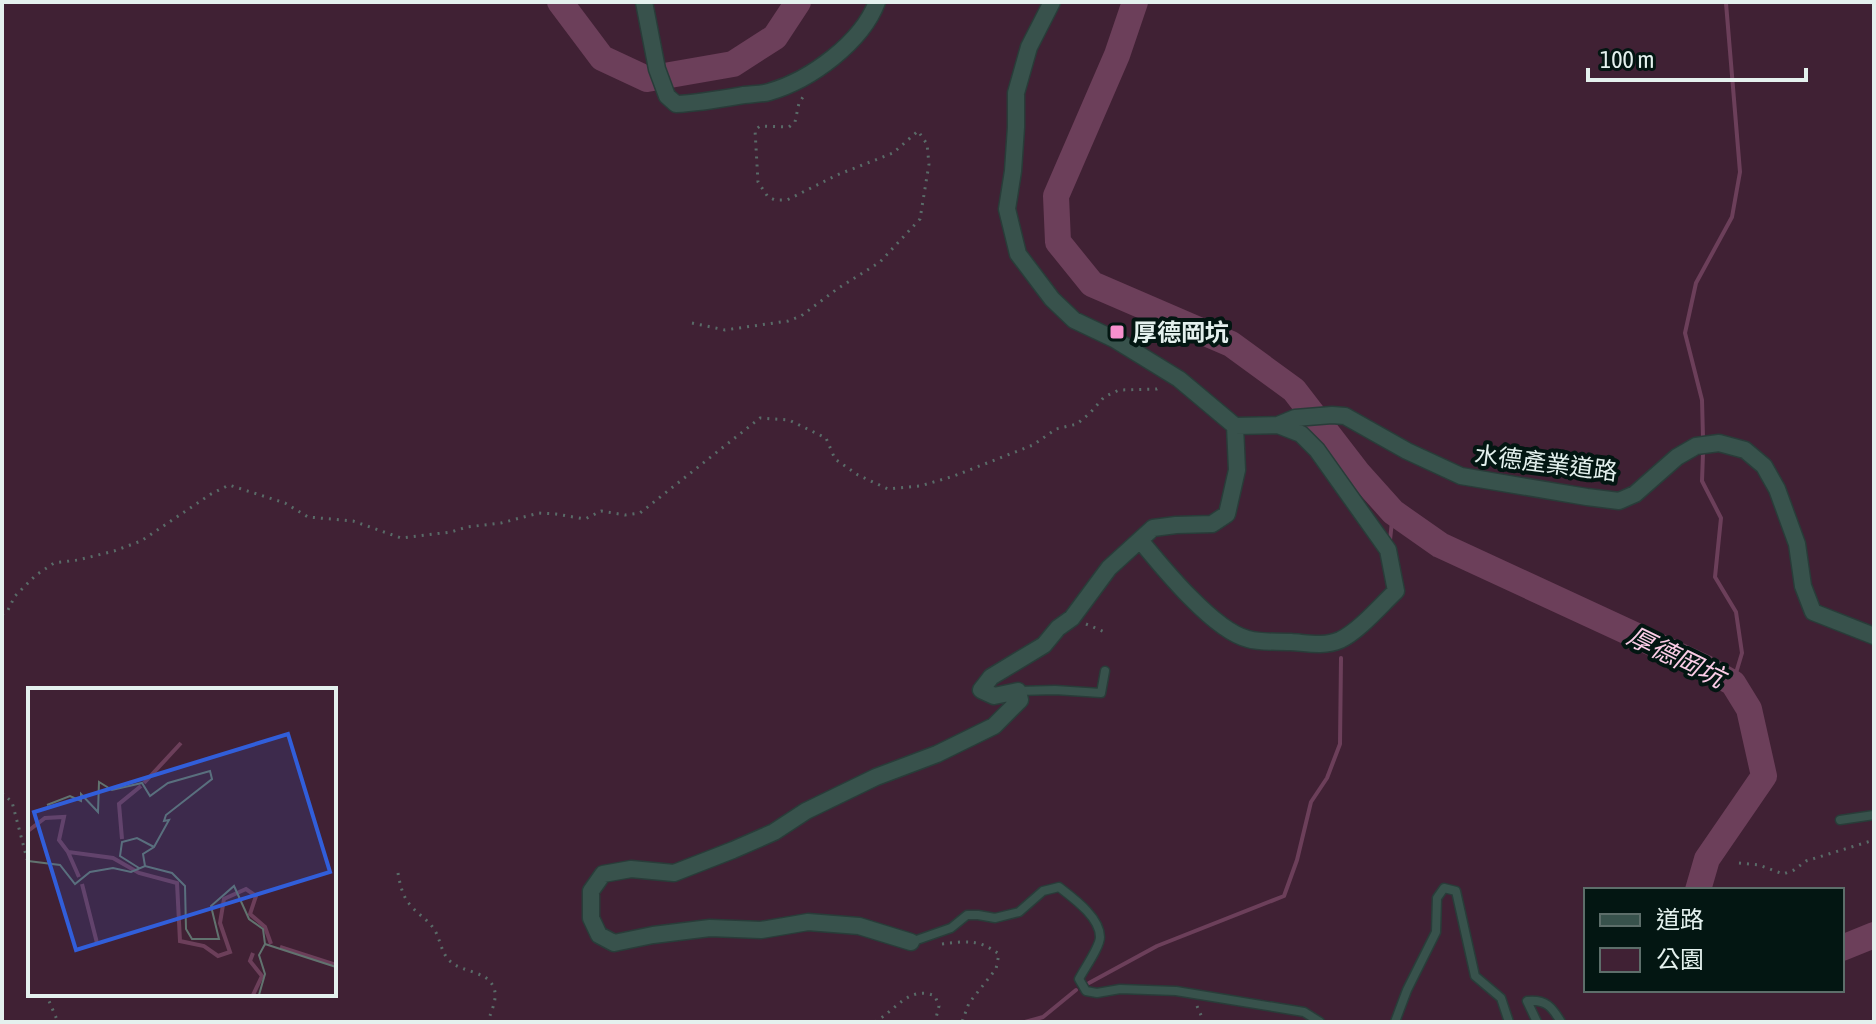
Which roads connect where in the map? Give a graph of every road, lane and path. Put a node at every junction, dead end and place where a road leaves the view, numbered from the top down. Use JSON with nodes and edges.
{"nodes":[{"id":1,"x":644,"y":2,"type":"edge"},
{"id":2,"x":877,"y":2,"type":"edge"},
{"id":3,"x":1052,"y":2,"type":"edge"},
{"id":4,"x":814,"y":73,"type":"junction"},
{"id":5,"x":692,"y":323,"type":"dead end"},
{"id":6,"x":1179,"y":379,"type":"junction"},
{"id":7,"x":1278,"y":425,"type":"junction"},
{"id":8,"x":1235,"y":426,"type":"junction"},
{"id":9,"x":1140,"y":540,"type":"junction"},
{"id":10,"x":2,"y":615,"type":"edge"},
{"id":11,"x":1072,"y":618,"type":"junction"},
{"id":12,"x":1107,"y":633,"type":"dead end"},
{"id":13,"x":1874,"y":636,"type":"edge"},
{"id":14,"x":1105,"y":671,"type":"dead end"},
{"id":15,"x":1018,"y":691,"type":"junction"},
{"id":16,"x":2,"y":793,"type":"edge"},
{"id":17,"x":1874,"y":815,"type":"edge"},
{"id":18,"x":1840,"y":820,"type":"dead end"},
{"id":19,"x":1874,"y":840,"type":"edge"},
{"id":20,"x":28,"y":861,"type":"edge"},
{"id":21,"x":1739,"y":863,"type":"dead end"},
{"id":22,"x":398,"y":873,"type":"dead end"},
{"id":23,"x":911,"y":942,"type":"joint"},
{"id":24,"x":941,"y":944,"type":"dead end"},
{"id":25,"x":1192,"y":995,"type":"junction"},
{"id":26,"x":47,"y":996,"type":"edge"},
{"id":27,"x":58,"y":1022,"type":"edge"},
{"id":28,"x":488,"y":1022,"type":"edge"},
{"id":29,"x":875,"y":1022,"type":"edge"},
{"id":30,"x":935,"y":1022,"type":"edge"},
{"id":31,"x":962,"y":1022,"type":"edge"},
{"id":32,"x":1204,"y":1022,"type":"edge"},
{"id":33,"x":1320,"y":1022,"type":"edge"},
{"id":34,"x":1395,"y":1022,"type":"edge"},
{"id":35,"x":1509,"y":1022,"type":"edge"},
{"id":36,"x":1537,"y":1022,"type":"edge"},
{"id":37,"x":1561,"y":1022,"type":"edge"}],
"edges":[{"from":1,"to":4,"type":"street"},
{"from":2,"to":4,"type":"street"},
{"from":3,"to":6,"type":"street"},
{"from":4,"to":5,"type":"path"},
{"from":6,"to":8,"type":"street"},
{"from":6,"to":10,"type":"path"},
{"from":7,"to":8,"type":"street"},
{"from":7,"to":9,"type":"street"},
{"from":7,"to":13,"type":"street","name":"水德產業道路"},
{"from":8,"to":9,"type":"street"},
{"from":9,"to":11,"type":"street"},
{"from":11,"to":12,"type":"path"},
{"from":11,"to":15,"type":"street"},
{"from":14,"to":15,"type":"lane"},
{"from":15,"to":23,"type":"street"},
{"from":16,"to":20,"type":"path"},
{"from":17,"to":18,"type":"lane"},
{"from":19,"to":21,"type":"path"},
{"from":22,"to":28,"type":"path"},
{"from":23,"to":25,"type":"lane"},
{"from":24,"to":31,"type":"path"},
{"from":25,"to":32,"type":"path"},
{"from":25,"to":33,"type":"lane"},
{"from":26,"to":27,"type":"path"},
{"from":29,"to":30,"type":"path"},
{"from":34,"to":35,"type":"lane"},
{"from":36,"to":37,"type":"lane"}]}
